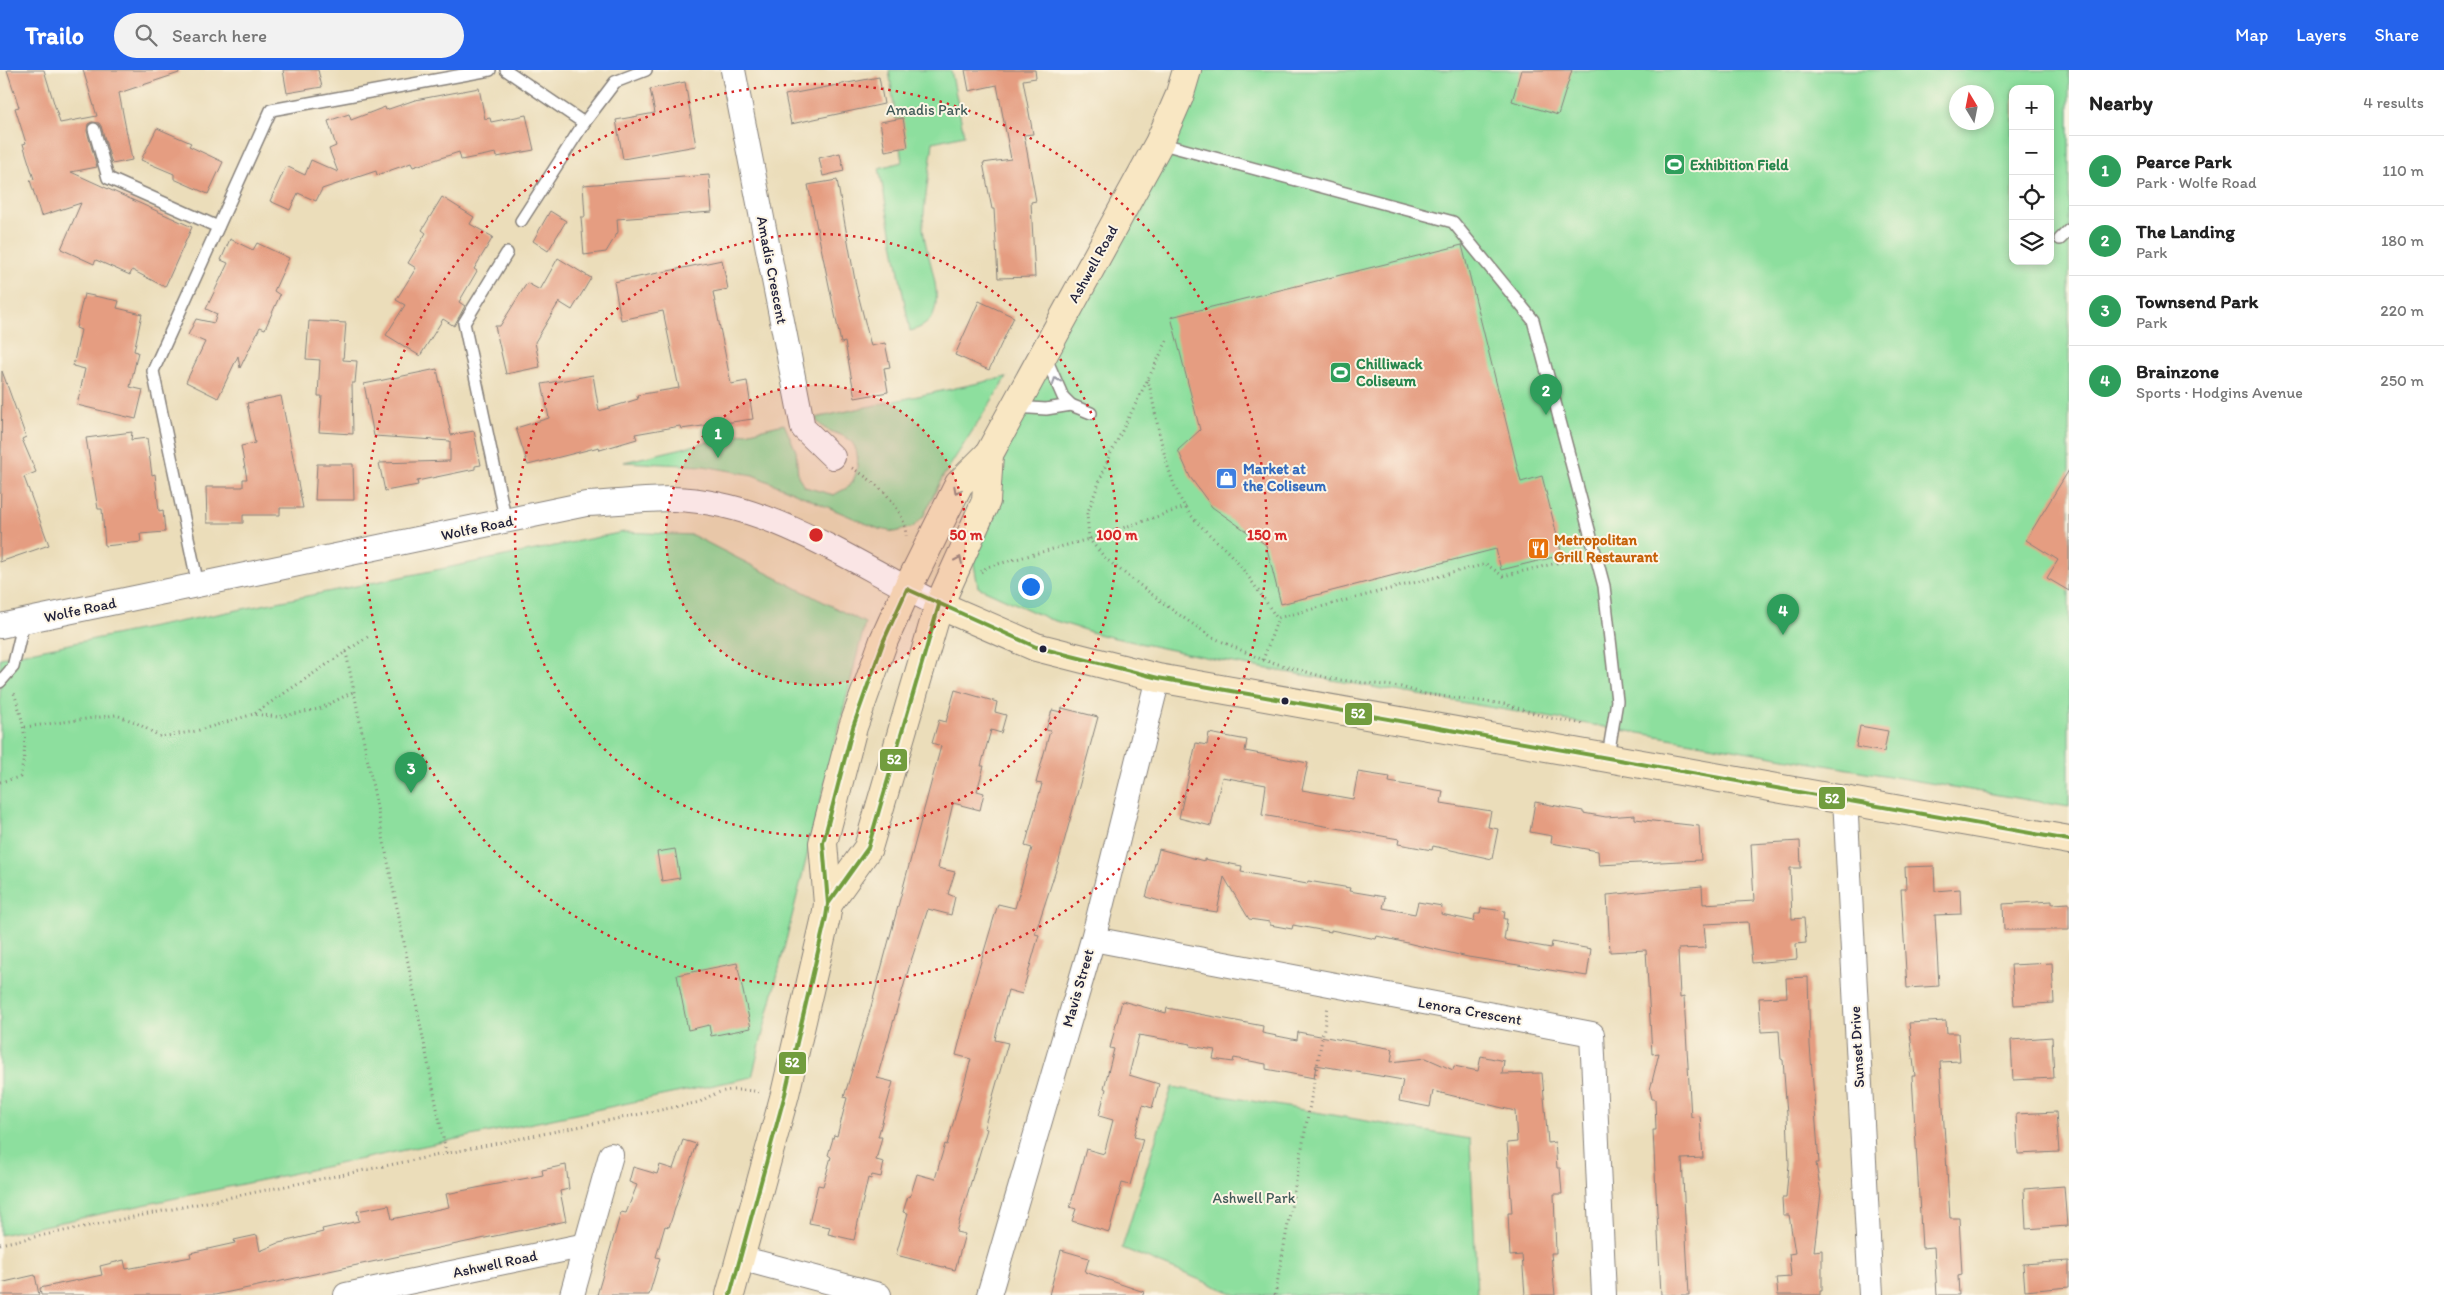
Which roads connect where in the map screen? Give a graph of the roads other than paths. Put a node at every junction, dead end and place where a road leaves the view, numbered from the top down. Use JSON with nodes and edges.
{"nodes":[{"id":1,"x":490,"y":70,"type":"edge"},
{"id":2,"x":506,"y":70,"type":"edge"},
{"id":3,"x":646,"y":70,"type":"edge"},
{"id":4,"x":733,"y":70,"type":"edge"},
{"id":5,"x":1187,"y":70,"type":"edge"},
{"id":6,"x":584,"y":123,"type":"junction"},
{"id":7,"x":94,"y":129,"type":"dead end"},
{"id":8,"x":1159,"y":143,"type":"junction"},
{"id":9,"x":520,"y":221,"type":"dead end"},
{"id":10,"x":218,"y":227,"type":"junction"},
{"id":11,"x":2069,"y":230,"type":"edge"},
{"id":12,"x":2060,"y":239,"type":"dead end"},
{"id":13,"x":507,"y":253,"type":"dead end"},
{"id":14,"x":1044,"y":354,"type":"junction"},
{"id":15,"x":1071,"y":405,"type":"junction"},
{"id":16,"x":1016,"y":407,"type":"junction"},
{"id":17,"x":1091,"y":413,"type":"dead end"},
{"id":18,"x":989,"y":454,"type":"junction"},
{"id":19,"x":833,"y":457,"type":"road end"},
{"id":20,"x":506,"y":522,"type":"junction"},
{"id":21,"x":198,"y":585,"type":"junction"},
{"id":22,"x":907,"y":589,"type":"junction"},
{"id":23,"x":939,"y":605,"type":"junction"},
{"id":24,"x":24,"y":621,"type":"junction"},
{"id":25,"x":0,"y":626,"type":"edge"},
{"id":26,"x":4,"y":678,"type":"edge"},
{"id":27,"x":1158,"y":678,"type":"junction"},
{"id":28,"x":1608,"y":756,"type":"junction"},
{"id":29,"x":1845,"y":798,"type":"junction"},
{"id":30,"x":2069,"y":840,"type":"edge"},
{"id":31,"x":828,"y":904,"type":"junction"},
{"id":32,"x":1093,"y":939,"type":"junction"},
{"id":33,"x":611,"y":1155,"type":"dead end"},
{"id":34,"x":586,"y":1245,"type":"junction"},
{"id":35,"x":740,"y":1258,"type":"junction"},
{"id":36,"x":346,"y":1295,"type":"edge"},
{"id":37,"x":572,"y":1295,"type":"edge"},
{"id":38,"x":730,"y":1295,"type":"edge"},
{"id":39,"x":879,"y":1295,"type":"edge"},
{"id":40,"x":989,"y":1295,"type":"edge"},
{"id":41,"x":1604,"y":1295,"type":"edge"},
{"id":42,"x":1871,"y":1295,"type":"edge"}],
"edges":[{"from":1,"to":10,"type":"lane"},
{"from":2,"to":6,"type":"lane"},
{"from":3,"to":6,"type":"lane"},
{"from":4,"to":19,"type":"street","name":"Amadis Crescent"},
{"from":5,"to":8,"type":"street","name":"Ashwell Road"},
{"from":6,"to":9,"type":"lane"},
{"from":7,"to":10,"type":"lane"},
{"from":8,"to":14,"type":"street","name":"Ashwell Road"},
{"from":8,"to":28,"type":"lane"},
{"from":10,"to":21,"type":"lane"},
{"from":11,"to":12,"type":"lane"},
{"from":13,"to":20,"type":"lane"},
{"from":15,"to":14,"type":"lane","one_way":true},
{"from":14,"to":16,"type":"street","name":"Ashwell Road"},
{"from":15,"to":16,"type":"lane"},
{"from":15,"to":17,"type":"lane"},
{"from":16,"to":18,"type":"street","name":"Ashwell Road"},
{"from":18,"to":22,"type":"street","name":"Ashwell Road","one_way":true},
{"from":23,"to":18,"type":"street","name":"Ashwell Road","one_way":true},
{"from":20,"to":21,"type":"street","name":"Wolfe Road"},
{"from":20,"to":22,"type":"street","name":"Wolfe Road"},
{"from":21,"to":24,"type":"street","name":"Wolfe Road"},
{"from":22,"to":23,"type":"street","name":"Wolfe Road"},
{"from":22,"to":31,"type":"street","name":"Ashwell Road"},
{"from":23,"to":27,"type":"street"},
{"from":23,"to":31,"type":"street","name":"Ashwell Road"},
{"from":24,"to":25,"type":"street","name":"Wolfe Road"},
{"from":24,"to":26,"type":"lane"},
{"from":27,"to":28,"type":"street"},
{"from":27,"to":32,"type":"street","name":"Mavis Street"},
{"from":28,"to":29,"type":"street"},
{"from":29,"to":30,"type":"street"},
{"from":29,"to":42,"type":"street","name":"Sunset Drive"},
{"from":31,"to":35,"type":"street","name":"Ashwell Road"},
{"from":32,"to":40,"type":"street","name":"Mavis Street"},
{"from":32,"to":41,"type":"street","name":"Lenora Crescent"},
{"from":33,"to":34,"type":"street"},
{"from":34,"to":36,"type":"street","name":"Ashwell Road"},
{"from":34,"to":37,"type":"street"},
{"from":35,"to":38,"type":"street","name":"Ashwell Road"},
{"from":35,"to":39,"type":"street"}]}
